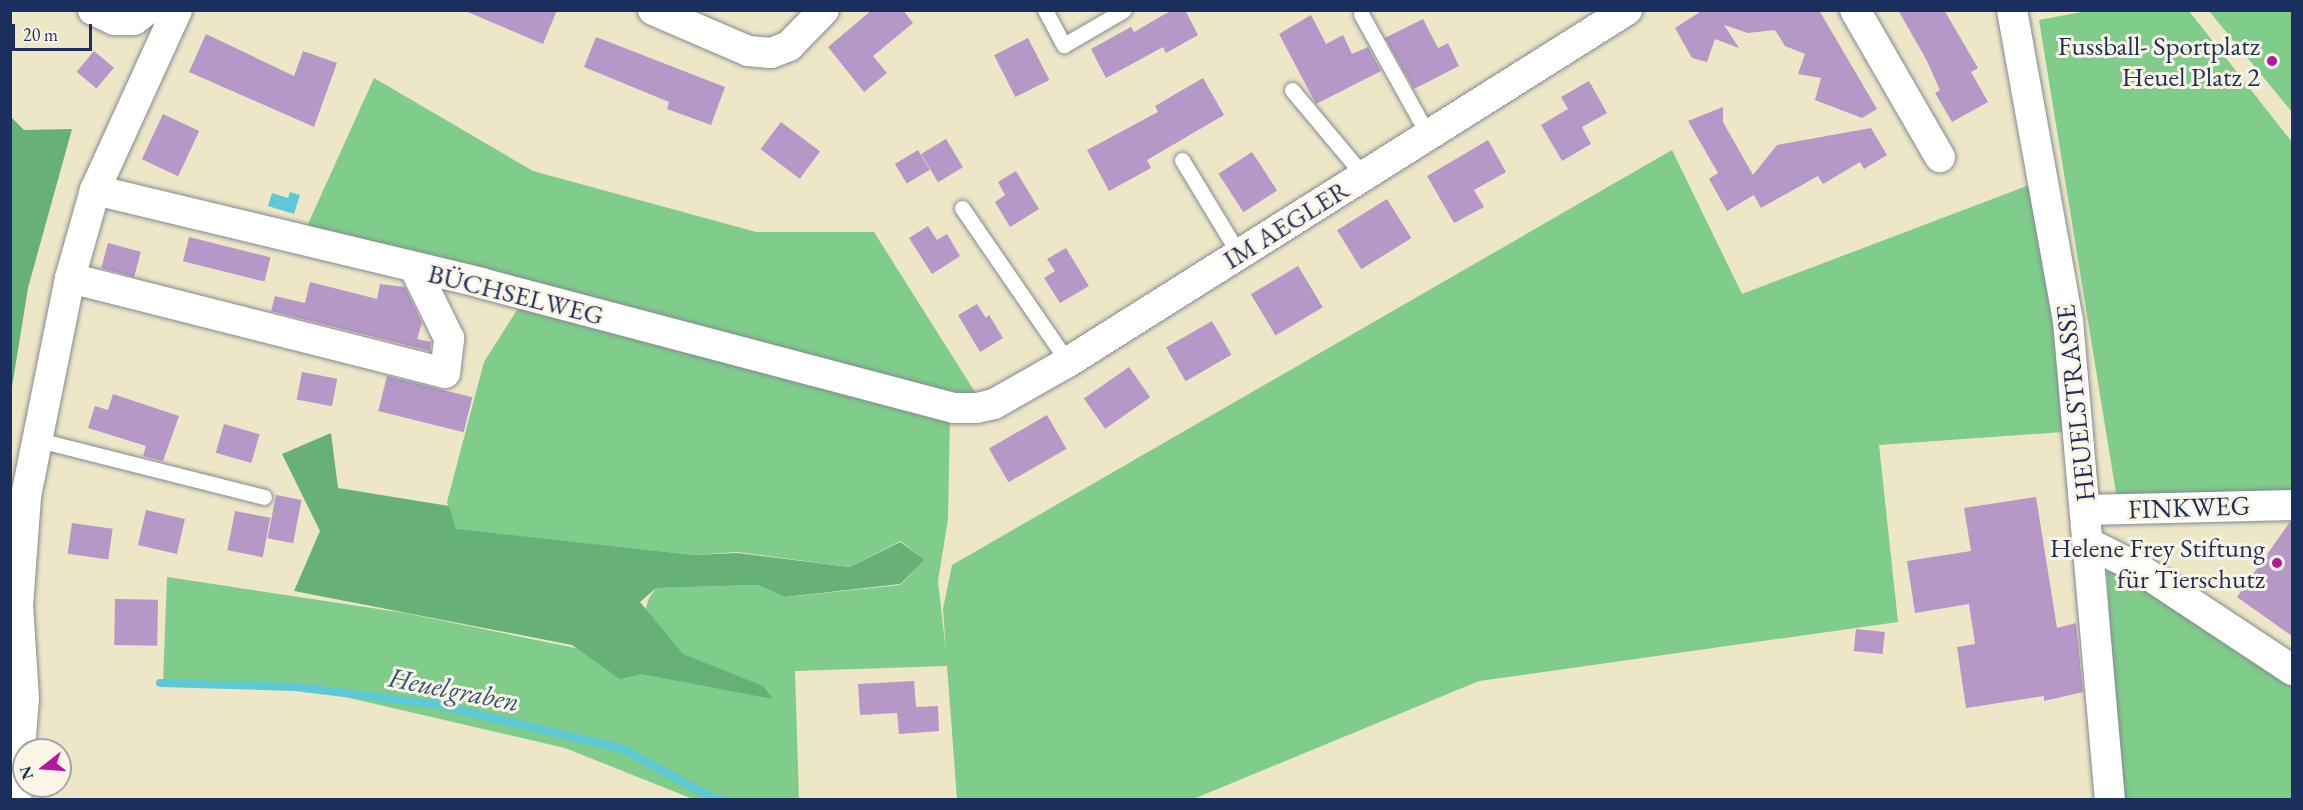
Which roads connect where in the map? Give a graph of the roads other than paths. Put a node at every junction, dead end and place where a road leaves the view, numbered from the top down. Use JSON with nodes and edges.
{"nodes":[{"id":1,"x":93,"y":10,"type":"edge"},
{"id":2,"x":147,"y":10,"type":"edge"},
{"id":3,"x":177,"y":10,"type":"edge"},
{"id":4,"x":653,"y":10,"type":"edge"},
{"id":5,"x":824,"y":10,"type":"edge"},
{"id":6,"x":1045,"y":10,"type":"edge"},
{"id":7,"x":1124,"y":10,"type":"edge"},
{"id":8,"x":1627,"y":10,"type":"edge"},
{"id":9,"x":1855,"y":10,"type":"edge"},
{"id":10,"x":2012,"y":10,"type":"edge"},
{"id":11,"x":1361,"y":14,"type":"dead end"},
{"id":12,"x":1292,"y":90,"type":"dead end"},
{"id":13,"x":1428,"y":135,"type":"junction"},
{"id":14,"x":1940,"y":158,"type":"dead end"},
{"id":15,"x":1182,"y":160,"type":"dead end"},
{"id":16,"x":1363,"y":176,"type":"junction"},
{"id":17,"x":95,"y":190,"type":"junction"},
{"id":18,"x":962,"y":208,"type":"dead end"},
{"id":19,"x":1239,"y":254,"type":"junction"},
{"id":20,"x":415,"y":269,"type":"junction"},
{"id":21,"x":70,"y":278,"type":"junction"},
{"id":22,"x":1068,"y":362,"type":"junction"},
{"id":23,"x":937,"y":403,"type":"joint"},
{"id":24,"x":39,"y":440,"type":"junction"},
{"id":25,"x":264,"y":497,"type":"dead end"},
{"id":26,"x":2292,"y":505,"type":"edge"},
{"id":27,"x":2086,"y":510,"type":"junction"},
{"id":28,"x":2090,"y":544,"type":"junction"},
{"id":29,"x":14,"y":605,"type":"edge"},
{"id":30,"x":2292,"y":670,"type":"edge"},
{"id":31,"x":16,"y":800,"type":"edge"},
{"id":32,"x":2110,"y":800,"type":"edge"}],
"edges":[{"from":1,"to":2,"type":"street"},
{"from":3,"to":17,"type":"street"},
{"from":4,"to":5,"type":"street"},
{"from":6,"to":7,"type":"lane"},
{"from":8,"to":13,"type":"street","name":"IM AEGLER"},
{"from":9,"to":14,"type":"street"},
{"from":10,"to":27,"type":"street","name":"HEUELSTRASSE"},
{"from":11,"to":13,"type":"lane"},
{"from":12,"to":16,"type":"lane"},
{"from":13,"to":16,"type":"street","name":"IM AEGLER"},
{"from":15,"to":19,"type":"lane"},
{"from":16,"to":19,"type":"street","name":"IM AEGLER"},
{"from":17,"to":20,"type":"street","name":"BÜCHSELWEG"},
{"from":17,"to":21,"type":"street"},
{"from":18,"to":22,"type":"lane"},
{"from":19,"to":22,"type":"street","name":"IM AEGLER"},
{"from":20,"to":21,"type":"street"},
{"from":20,"to":23,"type":"street","name":"BÜCHSELWEG"},
{"from":21,"to":24,"type":"street"},
{"from":22,"to":23,"type":"street","name":"IM AEGLER"},
{"from":24,"to":25,"type":"lane"},
{"from":24,"to":29,"type":"street"},
{"from":26,"to":27,"type":"street","name":"FINKWEG"},
{"from":27,"to":28,"type":"street","name":"HEUELSTRASSE"},
{"from":28,"to":30,"type":"street"},
{"from":28,"to":32,"type":"street","name":"HEUELSTRASSE"},
{"from":29,"to":31,"type":"street"}]}
